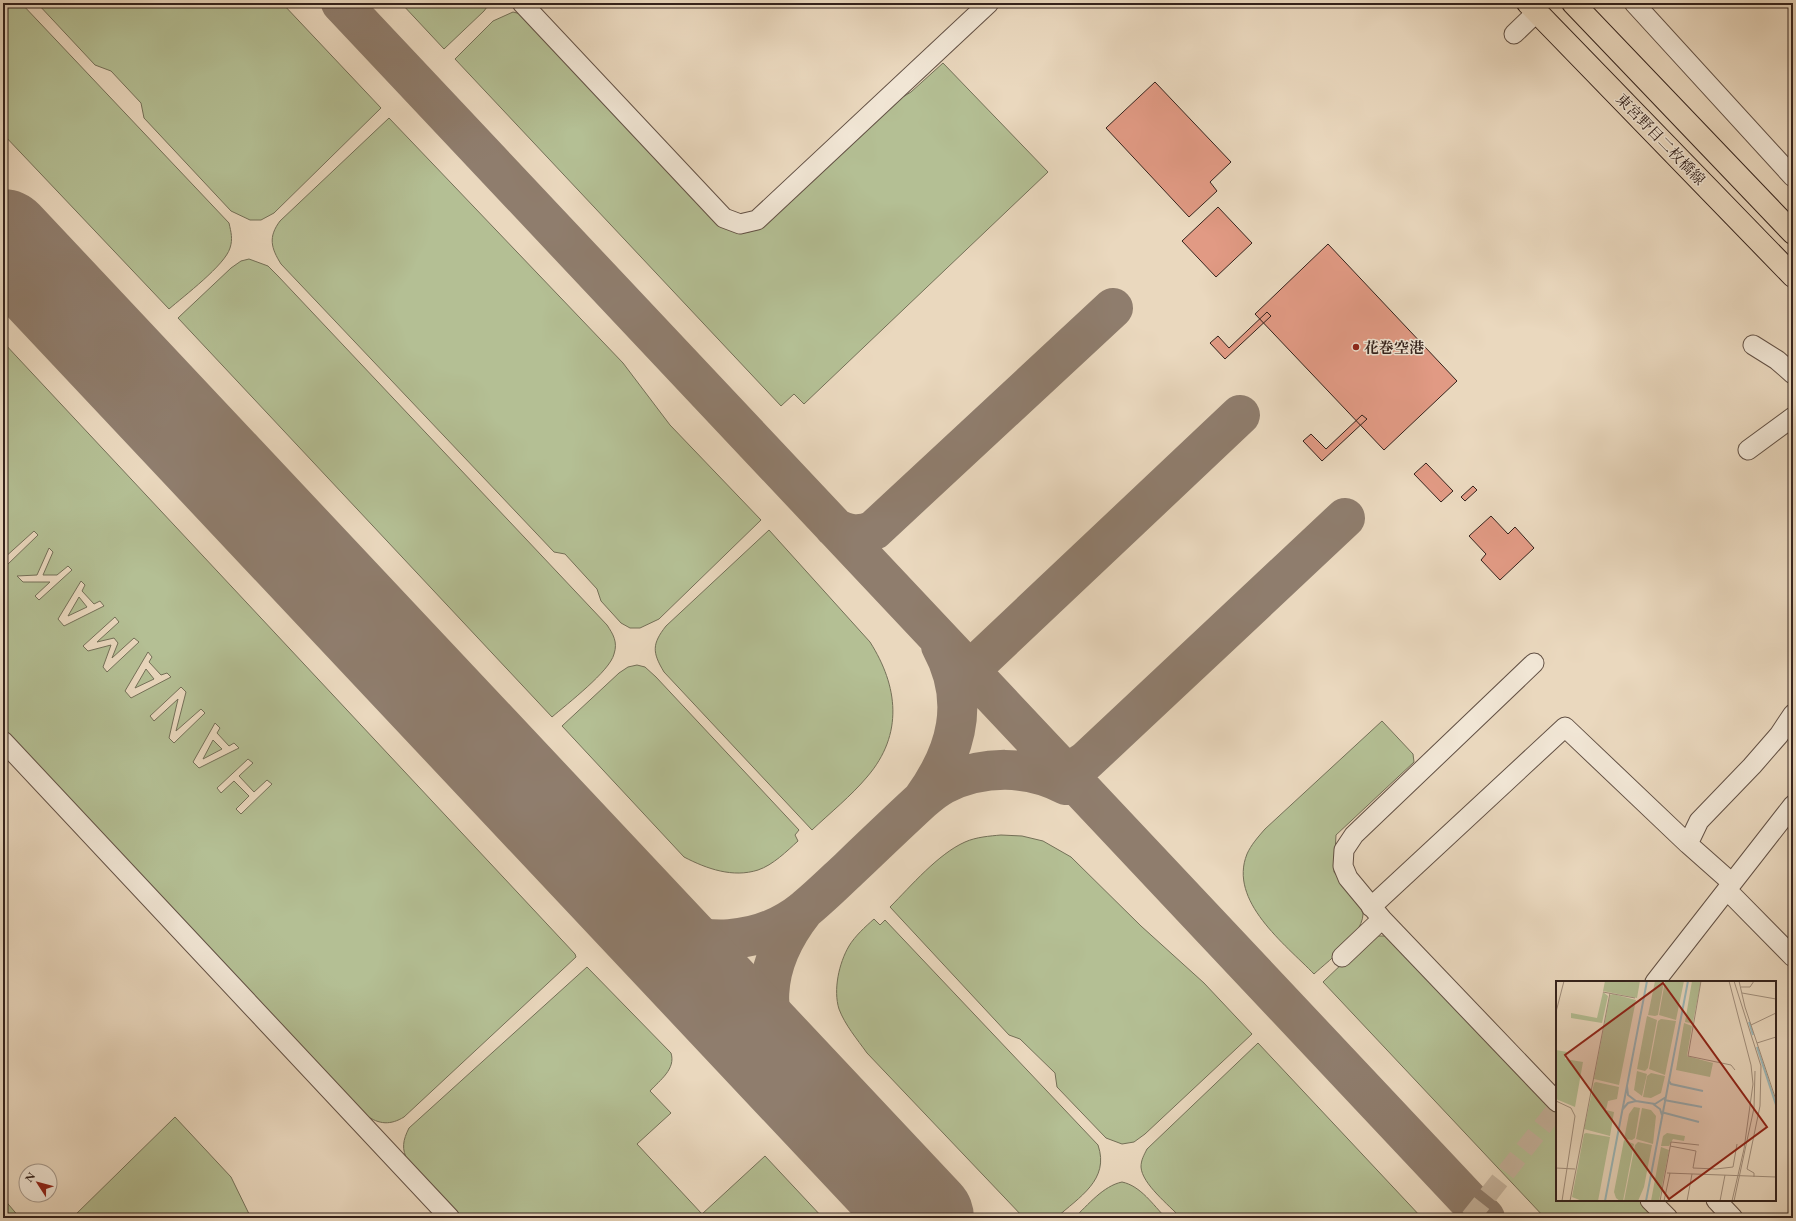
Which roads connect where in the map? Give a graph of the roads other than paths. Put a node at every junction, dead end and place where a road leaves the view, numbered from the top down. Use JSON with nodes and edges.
{"nodes":[{"id":1,"x":522,"y":3,"type":"edge"},
{"id":2,"x":989,"y":3,"type":"edge"},
{"id":3,"x":1573,"y":3,"type":"edge"},
{"id":4,"x":1634,"y":3,"type":"edge"},
{"id":5,"x":1533,"y":7,"type":"edge"},
{"id":6,"x":1514,"y":34,"type":"dead end"},
{"id":7,"x":1793,"y":177,"type":"edge"},
{"id":8,"x":1793,"y":233,"type":"edge"},
{"id":9,"x":1793,"y":276,"type":"edge"},
{"id":10,"x":1753,"y":345,"type":"dead end"},
{"id":11,"x":1793,"y":374,"type":"edge"},
{"id":12,"x":1793,"y":417,"type":"edge"},
{"id":13,"x":1748,"y":450,"type":"dead end"},
{"id":14,"x":1534,"y":663,"type":"dead end"},
{"id":15,"x":1793,"y":714,"type":"edge"},
{"id":16,"x":3,"y":741,"type":"edge"},
{"id":17,"x":1793,"y":806,"type":"edge"},
{"id":18,"x":1688,"y":844,"type":"junction"},
{"id":19,"x":1730,"y":886,"type":"junction"},
{"id":20,"x":1377,"y":913,"type":"junction"},
{"id":21,"x":1342,"y":957,"type":"dead end"},
{"id":22,"x":1793,"y":957,"type":"edge"},
{"id":23,"x":1656,"y":981,"type":"edge"},
{"id":24,"x":1556,"y":1101,"type":"edge"},
{"id":25,"x":1651,"y":1201,"type":"edge"},
{"id":26,"x":1717,"y":1201,"type":"edge"},
{"id":27,"x":450,"y":1218,"type":"edge"},
{"id":28,"x":1668,"y":1218,"type":"edge"},
{"id":29,"x":1733,"y":1218,"type":"edge"}],
"edges":[{"from":1,"to":2,"type":"street"},
{"from":3,"to":8,"type":"main road","name":"東宮野目二枚橋線"},
{"from":4,"to":7,"type":"street"},
{"from":5,"to":6,"type":"street"},
{"from":5,"to":9,"type":"main road","name":"東宮野目二枚橋線"},
{"from":10,"to":11,"type":"street"},
{"from":12,"to":13,"type":"street"},
{"from":14,"to":20,"type":"street"},
{"from":15,"to":18,"type":"street"},
{"from":16,"to":27,"type":"street"},
{"from":17,"to":19,"type":"street"},
{"from":18,"to":19,"type":"street"},
{"from":18,"to":20,"type":"street"},
{"from":19,"to":22,"type":"street"},
{"from":19,"to":23,"type":"street"},
{"from":20,"to":21,"type":"street"},
{"from":20,"to":24,"type":"street"},
{"from":25,"to":28,"type":"street"},
{"from":26,"to":29,"type":"street"}]}
